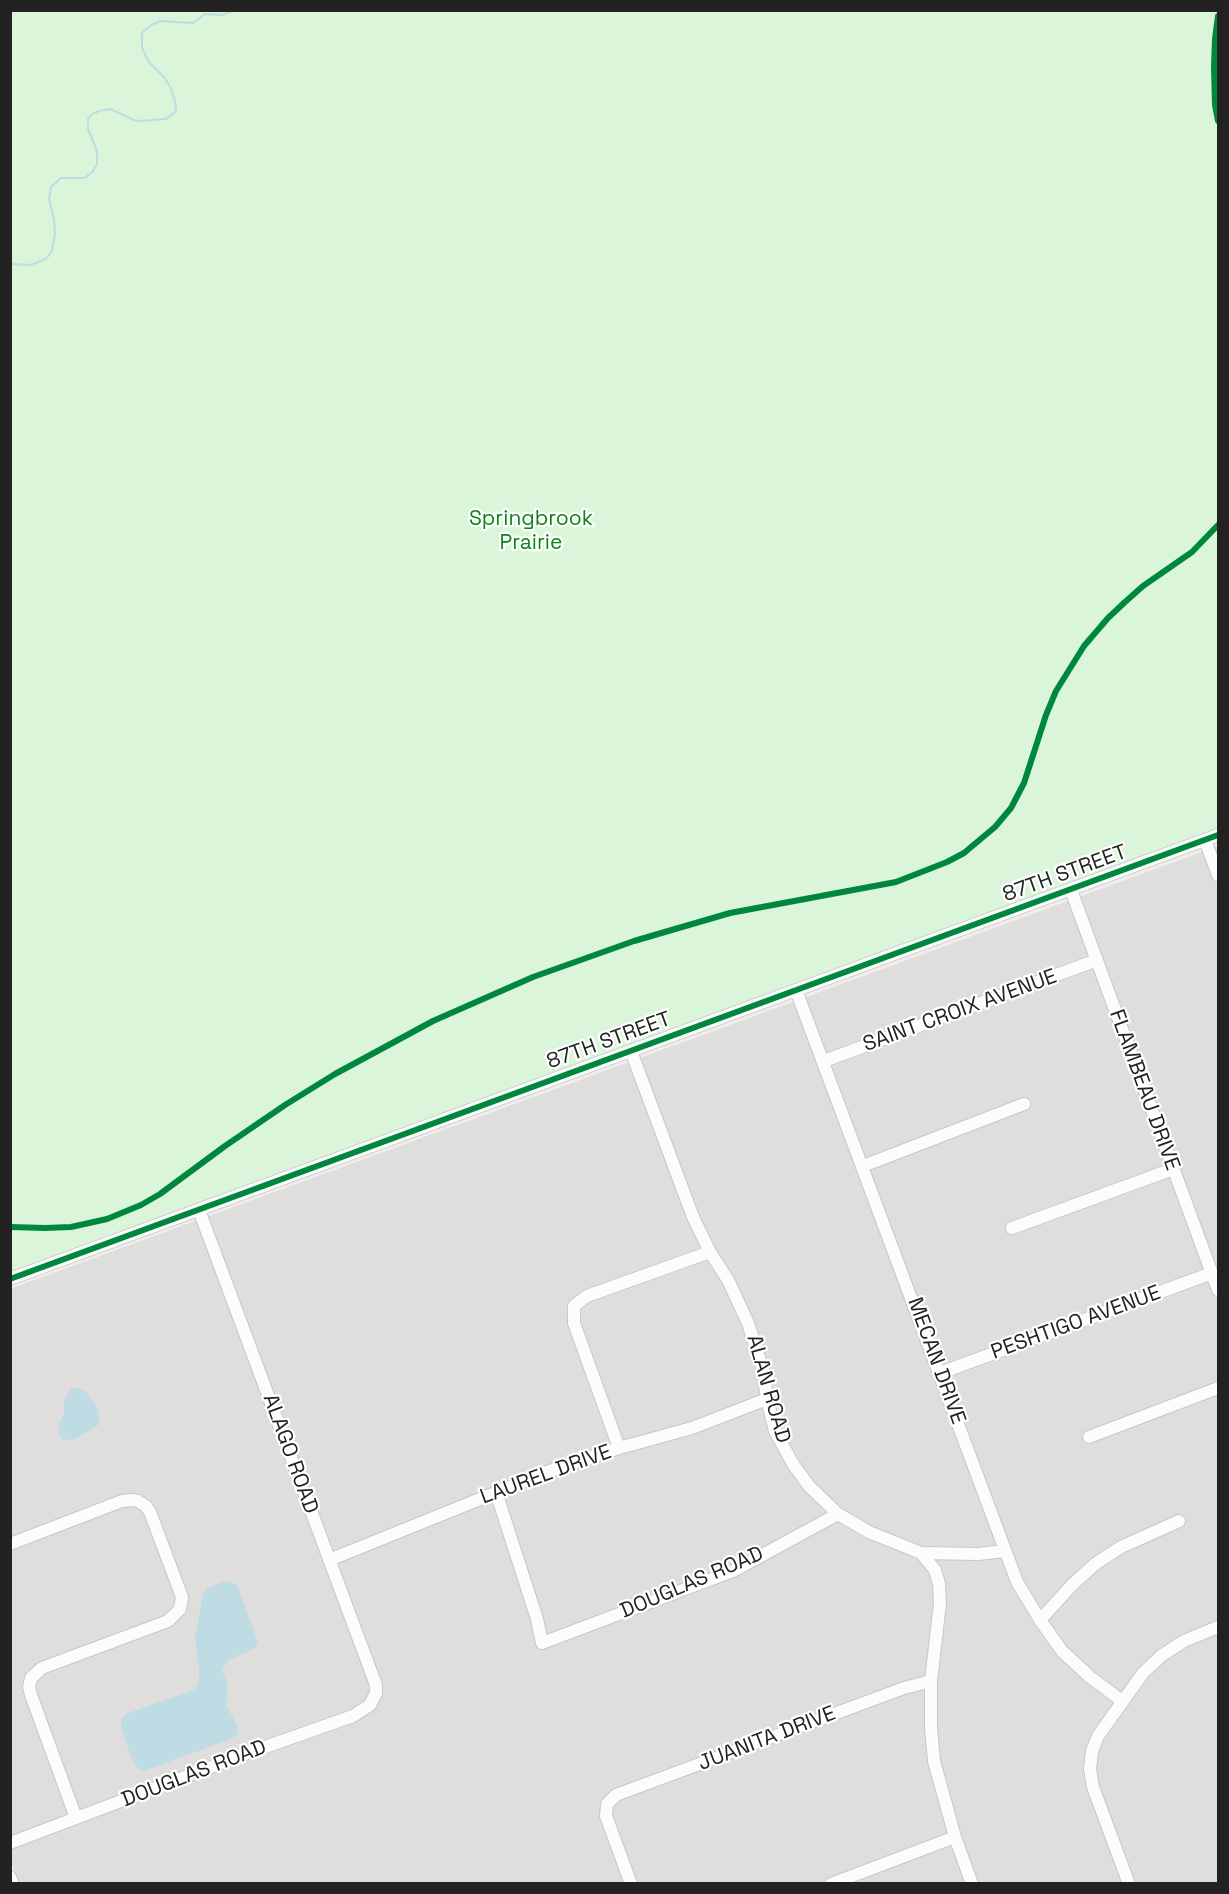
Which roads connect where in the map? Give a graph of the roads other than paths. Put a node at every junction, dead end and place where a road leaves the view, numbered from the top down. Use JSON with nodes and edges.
{"nodes":[{"id":1,"x":1218,"y":835,"type":"edge"},
{"id":2,"x":1205,"y":840,"type":"junction"},
{"id":3,"x":1218,"y":875,"type":"edge"},
{"id":4,"x":1071,"y":890,"type":"junction"},
{"id":5,"x":1097,"y":960,"type":"junction"},
{"id":6,"x":796,"y":990,"type":"junction"},
{"id":7,"x":631,"y":1051,"type":"junction"},
{"id":8,"x":824,"y":1061,"type":"junction"},
{"id":9,"x":1024,"y":1104,"type":"dead end"},
{"id":10,"x":863,"y":1166,"type":"junction"},
{"id":11,"x":1173,"y":1168,"type":"junction"},
{"id":12,"x":199,"y":1210,"type":"junction"},
{"id":13,"x":1012,"y":1228,"type":"dead end"},
{"id":14,"x":711,"y":1252,"type":"junction"},
{"id":15,"x":1212,"y":1273,"type":"junction"},
{"id":16,"x":10,"y":1279,"type":"edge"},
{"id":17,"x":1218,"y":1290,"type":"edge"},
{"id":18,"x":940,"y":1373,"type":"junction"},
{"id":19,"x":1218,"y":1388,"type":"edge"},
{"id":20,"x":767,"y":1399,"type":"junction"},
{"id":21,"x":1089,"y":1437,"type":"dead end"},
{"id":22,"x":619,"y":1448,"type":"junction"},
{"id":23,"x":496,"y":1492,"type":"junction"},
{"id":24,"x":838,"y":1514,"type":"junction"},
{"id":25,"x":1179,"y":1521,"type":"dead end"},
{"id":26,"x":10,"y":1544,"type":"edge"},
{"id":27,"x":1005,"y":1551,"type":"junction"},
{"id":28,"x":921,"y":1553,"type":"junction"},
{"id":29,"x":329,"y":1560,"type":"junction"},
{"id":30,"x":1040,"y":1620,"type":"junction"},
{"id":31,"x":1218,"y":1627,"type":"edge"},
{"id":32,"x":931,"y":1681,"type":"junction"},
{"id":33,"x":374,"y":1700,"type":"joint"},
{"id":34,"x":1122,"y":1701,"type":"junction"},
{"id":35,"x":76,"y":1818,"type":"junction"},
{"id":36,"x":955,"y":1837,"type":"junction"},
{"id":37,"x":10,"y":1843,"type":"edge"},
{"id":38,"x":10,"y":1877,"type":"edge"},
{"id":39,"x":13,"y":1884,"type":"edge"},
{"id":40,"x":631,"y":1884,"type":"edge"},
{"id":41,"x":831,"y":1884,"type":"edge"},
{"id":42,"x":972,"y":1884,"type":"edge"},
{"id":43,"x":1129,"y":1884,"type":"edge"}],
"edges":[{"from":1,"to":2,"type":"street","name":"87TH STREET"},
{"from":2,"to":3,"type":"street"},
{"from":2,"to":4,"type":"street","name":"87TH STREET"},
{"from":4,"to":5,"type":"street","name":"FLAMBEAU DRIVE"},
{"from":4,"to":6,"type":"street","name":"87TH STREET"},
{"from":5,"to":8,"type":"street","name":"SAINT CROIX AVENUE"},
{"from":5,"to":11,"type":"street","name":"FLAMBEAU DRIVE"},
{"from":6,"to":7,"type":"street","name":"87TH STREET"},
{"from":6,"to":8,"type":"street","name":"MECAN DRIVE"},
{"from":7,"to":12,"type":"street","name":"87TH STREET"},
{"from":7,"to":14,"type":"street","name":"ALAN ROAD"},
{"from":8,"to":10,"type":"street","name":"MECAN DRIVE"},
{"from":9,"to":10,"type":"street"},
{"from":10,"to":18,"type":"street","name":"MECAN DRIVE"},
{"from":11,"to":13,"type":"street"},
{"from":11,"to":15,"type":"street","name":"FLAMBEAU DRIVE"},
{"from":12,"to":16,"type":"street","name":"87TH STREET"},
{"from":12,"to":29,"type":"street","name":"ALAGO ROAD"},
{"from":14,"to":20,"type":"street","name":"ALAN ROAD"},
{"from":14,"to":22,"type":"street"},
{"from":15,"to":17,"type":"street","name":"FLAMBEAU DRIVE"},
{"from":15,"to":18,"type":"street","name":"PESHTIGO AVENUE"},
{"from":18,"to":27,"type":"street","name":"MECAN DRIVE"},
{"from":19,"to":21,"type":"street"},
{"from":20,"to":22,"type":"street","name":"LAUREL DRIVE"},
{"from":20,"to":24,"type":"street","name":"ALAN ROAD"},
{"from":22,"to":23,"type":"street","name":"LAUREL DRIVE"},
{"from":23,"to":24,"type":"street","name":"DOUGLAS ROAD"},
{"from":23,"to":29,"type":"street","name":"LAUREL DRIVE"},
{"from":24,"to":28,"type":"street","name":"ALAN ROAD"},
{"from":25,"to":30,"type":"street"},
{"from":26,"to":35,"type":"street"},
{"from":27,"to":28,"type":"street"},
{"from":27,"to":30,"type":"street","name":"MECAN DRIVE"},
{"from":28,"to":32,"type":"street"},
{"from":29,"to":33,"type":"street","name":"ALAGO ROAD"},
{"from":30,"to":34,"type":"street","name":"MECAN DRIVE"},
{"from":31,"to":34,"type":"street"},
{"from":32,"to":36,"type":"street"},
{"from":32,"to":40,"type":"street","name":"JUANITA DRIVE"},
{"from":33,"to":35,"type":"street","name":"DOUGLAS ROAD"},
{"from":34,"to":43,"type":"street"},
{"from":35,"to":37,"type":"street","name":"DOUGLAS ROAD"},
{"from":36,"to":41,"type":"street"},
{"from":36,"to":42,"type":"street"},
{"from":38,"to":39,"type":"street"}]}
